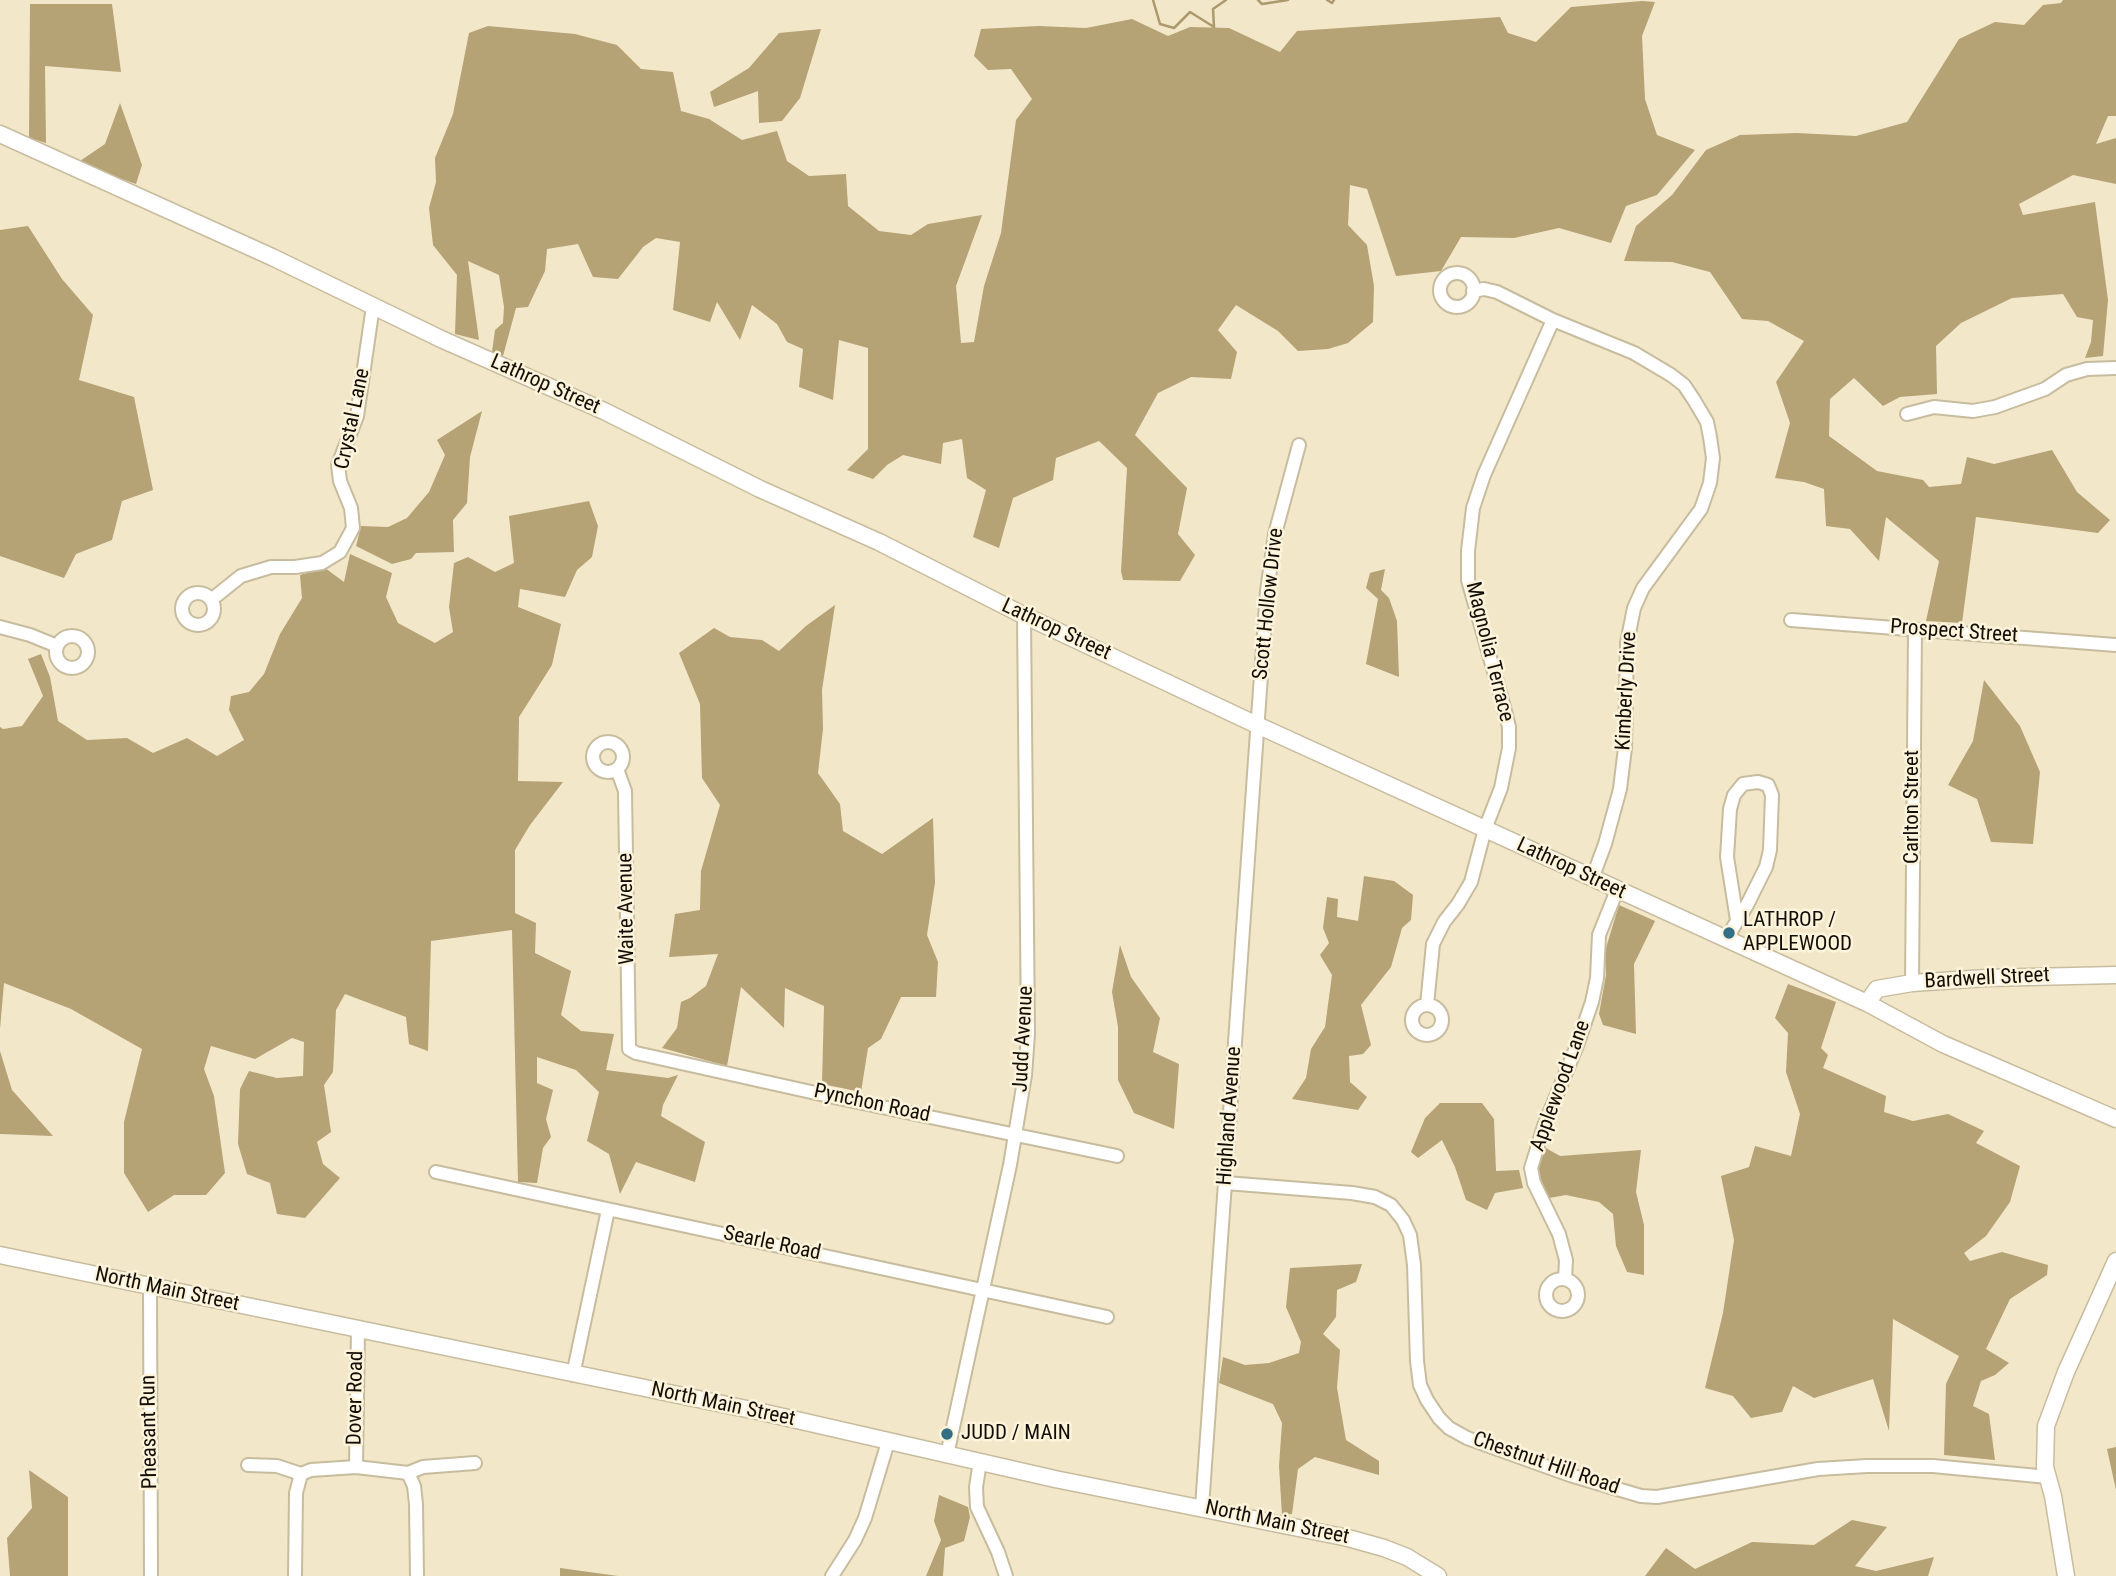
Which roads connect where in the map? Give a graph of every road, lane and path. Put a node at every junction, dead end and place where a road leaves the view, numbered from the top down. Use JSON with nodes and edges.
{"nodes":[{"id":1,"x":0,"y":134,"type":"edge"},
{"id":2,"x":1473,"y":291,"type":"dead end"},
{"id":3,"x":373,"y":306,"type":"junction"},
{"id":4,"x":1553,"y":320,"type":"junction"},
{"id":5,"x":2116,"y":368,"type":"edge"},
{"id":6,"x":1907,"y":414,"type":"dead end"},
{"id":7,"x":1299,"y":445,"type":"dead end"},
{"id":8,"x":211,"y":600,"type":"dead end"},
{"id":9,"x":1024,"y":616,"type":"junction"},
{"id":10,"x":1791,"y":620,"type":"dead end"},
{"id":11,"x":0,"y":627,"type":"edge"},
{"id":12,"x":1915,"y":631,"type":"junction"},
{"id":13,"x":2116,"y":645,"type":"edge"},
{"id":14,"x":57,"y":646,"type":"dead end"},
{"id":15,"x":1258,"y":724,"type":"junction"},
{"id":16,"x":617,"y":769,"type":"dead end"},
{"id":17,"x":1485,"y":829,"type":"junction"},
{"id":18,"x":1592,"y":879,"type":"junction"},
{"id":19,"x":1617,"y":890,"type":"junction"},
{"id":20,"x":1737,"y":920,"type":"junction"},
{"id":21,"x":1726,"y":939,"type":"junction"},
{"id":22,"x":2116,"y":975,"type":"edge"},
{"id":23,"x":1912,"y":983,"type":"junction"},
{"id":24,"x":1867,"y":1003,"type":"junction"},
{"id":25,"x":1427,"y":1005,"type":"dead end"},
{"id":26,"x":629,"y":1049,"type":"joint"},
{"id":27,"x":2116,"y":1119,"type":"edge"},
{"id":28,"x":1015,"y":1134,"type":"junction"},
{"id":29,"x":1118,"y":1156,"type":"dead end"},
{"id":30,"x":436,"y":1172,"type":"dead end"},
{"id":31,"x":1226,"y":1183,"type":"junction"},
{"id":32,"x":608,"y":1210,"type":"junction"},
{"id":33,"x":0,"y":1255,"type":"edge"},
{"id":34,"x":2116,"y":1261,"type":"edge"},
{"id":35,"x":1565,"y":1279,"type":"dead end"},
{"id":36,"x":150,"y":1287,"type":"junction"},
{"id":37,"x":983,"y":1289,"type":"junction"},
{"id":38,"x":1107,"y":1317,"type":"dead end"},
{"id":39,"x":358,"y":1329,"type":"junction"},
{"id":40,"x":573,"y":1375,"type":"junction"},
{"id":41,"x":888,"y":1442,"type":"junction"},
{"id":42,"x":947,"y":1455,"type":"junction"},
{"id":43,"x":980,"y":1462,"type":"junction"},
{"id":44,"x":475,"y":1463,"type":"dead end"},
{"id":45,"x":248,"y":1465,"type":"dead end"},
{"id":46,"x":356,"y":1467,"type":"junction"},
{"id":47,"x":408,"y":1473,"type":"junction"},
{"id":48,"x":301,"y":1474,"type":"junction"},
{"id":49,"x":2048,"y":1477,"type":"junction"},
{"id":50,"x":1202,"y":1507,"type":"junction"},
{"id":51,"x":151,"y":1576,"type":"edge"},
{"id":52,"x":295,"y":1576,"type":"edge"},
{"id":53,"x":417,"y":1576,"type":"edge"},
{"id":54,"x":832,"y":1576,"type":"edge"},
{"id":55,"x":1006,"y":1576,"type":"edge"},
{"id":56,"x":1438,"y":1576,"type":"edge"},
{"id":57,"x":2066,"y":1576,"type":"edge"}],
"edges":[{"from":1,"to":3,"type":"street","name":"Lathrop Street"},
{"from":2,"to":4,"type":"street","name":"Kimberly Drive"},
{"from":3,"to":8,"type":"street","name":"Crystal Lane"},
{"from":3,"to":9,"type":"street","name":"Lathrop Street"},
{"from":4,"to":17,"type":"street","name":"Magnolia Terrace"},
{"from":4,"to":18,"type":"street","name":"Kimberly Drive"},
{"from":5,"to":6,"type":"street"},
{"from":7,"to":15,"type":"street","name":"Scott Hollow Drive"},
{"from":9,"to":15,"type":"street","name":"Lathrop Street"},
{"from":9,"to":28,"type":"street","name":"Judd Avenue"},
{"from":10,"to":12,"type":"street","name":"Prospect Street"},
{"from":11,"to":14,"type":"street"},
{"from":12,"to":13,"type":"street","name":"Prospect Street"},
{"from":12,"to":23,"type":"street","name":"Carlton Street"},
{"from":15,"to":17,"type":"street","name":"Lathrop Street"},
{"from":15,"to":31,"type":"street","name":"Highland Avenue"},
{"from":16,"to":26,"type":"street","name":"Waite Avenue"},
{"from":17,"to":18,"type":"street","name":"Lathrop Street"},
{"from":17,"to":25,"type":"street","name":"Magnolia Terrace"},
{"from":18,"to":19,"type":"street","name":"Lathrop Street"},
{"from":19,"to":21,"type":"street","name":"Lathrop Street"},
{"from":19,"to":35,"type":"street","name":"Applewood Lane"},
{"from":20,"to":20,"type":"street"},
{"from":20,"to":21,"type":"street"},
{"from":21,"to":24,"type":"street","name":"Lathrop Street"},
{"from":22,"to":23,"type":"street","name":"Bardwell Street"},
{"from":23,"to":24,"type":"street","name":"Bardwell Street"},
{"from":24,"to":27,"type":"street","name":"Lathrop Street"},
{"from":26,"to":28,"type":"street","name":"Pynchon Road"},
{"from":28,"to":29,"type":"street","name":"Pynchon Road"},
{"from":28,"to":37,"type":"street","name":"Judd Avenue"},
{"from":30,"to":32,"type":"street","name":"Searle Road"},
{"from":31,"to":49,"type":"street","name":"Chestnut Hill Road"},
{"from":31,"to":50,"type":"street","name":"Highland Avenue"},
{"from":32,"to":37,"type":"street","name":"Searle Road"},
{"from":32,"to":40,"type":"street"},
{"from":33,"to":36,"type":"street","name":"North Main Street"},
{"from":34,"to":49,"type":"street"},
{"from":36,"to":39,"type":"street","name":"North Main Street"},
{"from":36,"to":51,"type":"street","name":"Pheasant Run"},
{"from":37,"to":38,"type":"street","name":"Searle Road"},
{"from":37,"to":42,"type":"street","name":"Judd Avenue"},
{"from":39,"to":40,"type":"street","name":"North Main Street"},
{"from":39,"to":46,"type":"street","name":"Dover Road"},
{"from":40,"to":41,"type":"street","name":"North Main Street"},
{"from":41,"to":42,"type":"street","name":"North Main Street"},
{"from":41,"to":54,"type":"street"},
{"from":42,"to":43,"type":"street","name":"North Main Street"},
{"from":43,"to":50,"type":"street","name":"North Main Street"},
{"from":43,"to":55,"type":"street"},
{"from":44,"to":47,"type":"street"},
{"from":45,"to":48,"type":"street"},
{"from":46,"to":47,"type":"street"},
{"from":46,"to":48,"type":"street"},
{"from":47,"to":53,"type":"street"},
{"from":48,"to":52,"type":"street"},
{"from":49,"to":57,"type":"street"},
{"from":50,"to":56,"type":"street","name":"North Main Street"}]}
